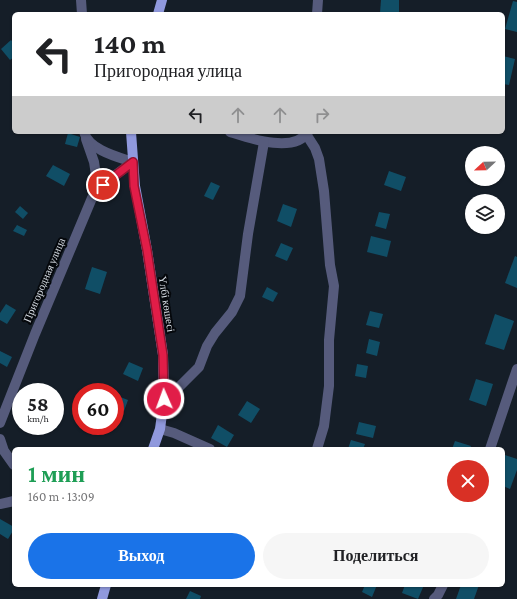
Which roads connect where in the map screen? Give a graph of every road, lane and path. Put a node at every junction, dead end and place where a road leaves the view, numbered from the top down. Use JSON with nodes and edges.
{"nodes":[{"id":1,"x":81,"y":0,"type":"edge"},
{"id":2,"x":162,"y":0,"type":"edge"},
{"id":3,"x":318,"y":0,"type":"edge"},
{"id":4,"x":82,"y":12,"type":"edge"},
{"id":5,"x":159,"y":12,"type":"edge"},
{"id":6,"x":317,"y":12,"type":"edge"},
{"id":7,"x":85,"y":134,"type":"edge"},
{"id":8,"x":131,"y":134,"type":"edge"},
{"id":9,"x":237,"y":134,"type":"edge"},
{"id":10,"x":306,"y":134,"type":"edge"},
{"id":11,"x":308,"y":134,"type":"edge"},
{"id":12,"x":264,"y":142,"type":"junction"},
{"id":13,"x":133,"y":162,"type":"junction"},
{"id":14,"x":98,"y":188,"type":"junction"},
{"id":15,"x":517,"y":369,"type":"edge"},
{"id":16,"x":164,"y":399,"type":"junction"},
{"id":17,"x":0,"y":423,"type":"edge"},
{"id":18,"x":160,"y":429,"type":"junction"},
{"id":19,"x":0,"y":438,"type":"edge"},
{"id":20,"x":154,"y":447,"type":"edge"},
{"id":21,"x":206,"y":447,"type":"edge"},
{"id":22,"x":318,"y":447,"type":"edge"},
{"id":23,"x":491,"y":447,"type":"edge"},
{"id":24,"x":12,"y":463,"type":"edge"},
{"id":25,"x":12,"y":501,"type":"edge"},
{"id":26,"x":0,"y":504,"type":"edge"},
{"id":27,"x":105,"y":587,"type":"edge"},
{"id":28,"x":442,"y":587,"type":"edge"},
{"id":29,"x":102,"y":599,"type":"edge"},
{"id":30,"x":434,"y":599,"type":"edge"}],
"edges":[{"from":1,"to":4,"type":"street"},
{"from":2,"to":5,"type":"main road"},
{"from":3,"to":6,"type":"street"},
{"from":7,"to":13,"type":"street"},
{"from":7,"to":14,"type":"street"},
{"from":8,"to":13,"type":"main road","name":"Үлбі көшесі"},
{"from":9,"to":12,"type":"street"},
{"from":10,"to":12,"type":"street"},
{"from":11,"to":22,"type":"street"},
{"from":12,"to":16,"type":"street"},
{"from":13,"to":14,"type":"street","name":"Пригородная улица"},
{"from":13,"to":16,"type":"main road","name":"Үлбі көшесі"},
{"from":14,"to":17,"type":"street","name":"Пригородная улица"},
{"from":15,"to":23,"type":"street"},
{"from":16,"to":18,"type":"main road","name":"Үлбі көшесі"},
{"from":18,"to":20,"type":"main road","name":"Үлбі көшесі"},
{"from":18,"to":21,"type":"street"},
{"from":19,"to":24,"type":"street"},
{"from":25,"to":26,"type":"street"},
{"from":27,"to":29,"type":"main road"},
{"from":28,"to":30,"type":"street"}]}
